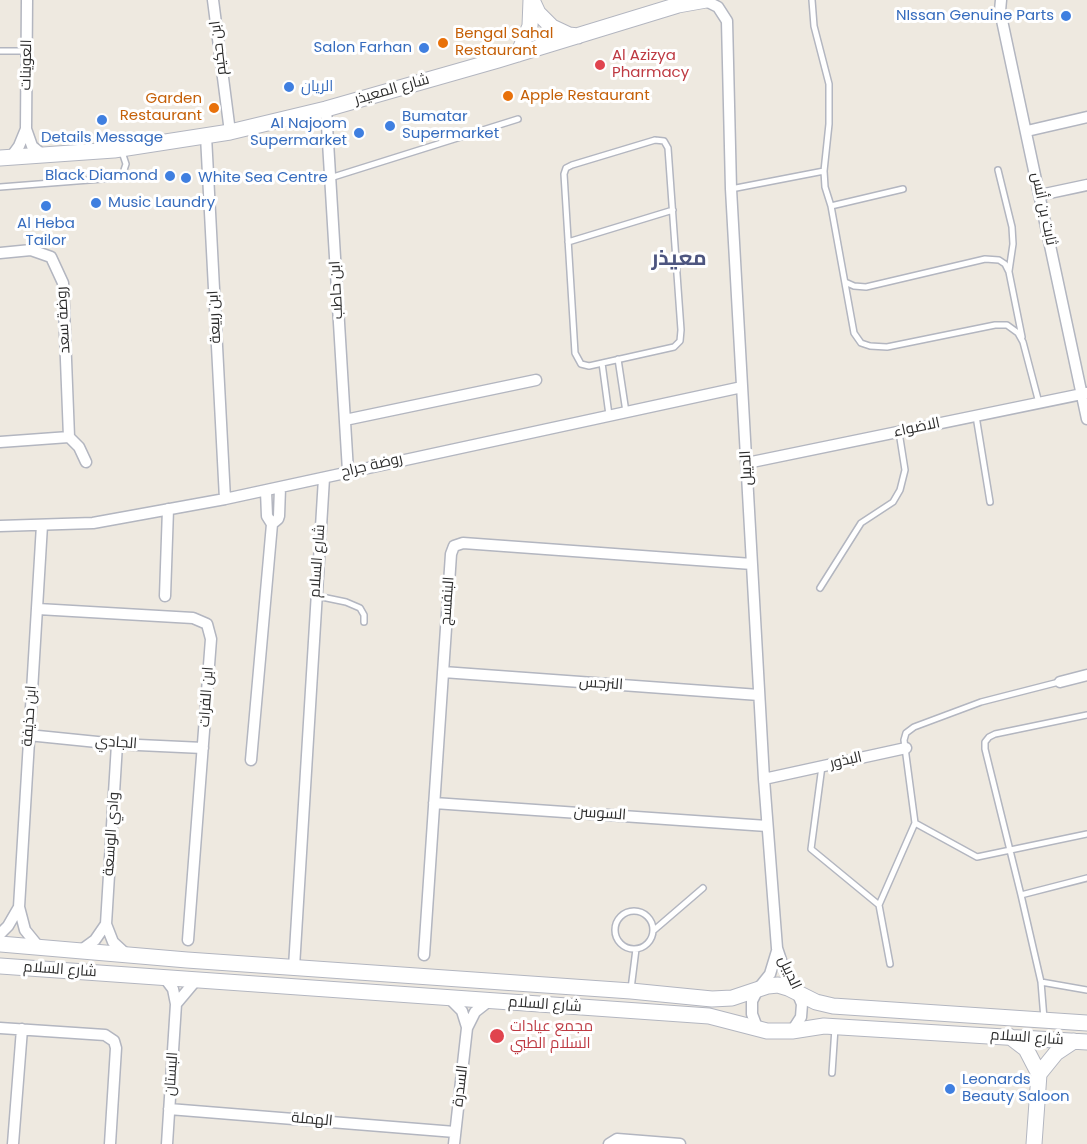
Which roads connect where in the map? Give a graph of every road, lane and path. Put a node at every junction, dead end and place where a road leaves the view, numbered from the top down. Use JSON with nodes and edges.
{"nodes":[{"id":1,"x":27,"y":0,"type":"edge"},
{"id":2,"x":213,"y":0,"type":"edge"},
{"id":3,"x":532,"y":0,"type":"edge"},
{"id":4,"x":705,"y":0,"type":"edge"},
{"id":5,"x":812,"y":0,"type":"edge"},
{"id":6,"x":1001,"y":0,"type":"edge"},
{"id":7,"x":578,"y":36,"type":"junction"},
{"id":8,"x":0,"y":51,"type":"edge"},
{"id":9,"x":28,"y":51,"type":"junction"},
{"id":10,"x":518,"y":54,"type":"junction"},
{"id":11,"x":326,"y":109,"type":"junction"},
{"id":12,"x":1087,"y":117,"type":"edge"},
{"id":13,"x":518,"y":119,"type":"dead end"},
{"id":14,"x":26,"y":129,"type":"junction"},
{"id":15,"x":1027,"y":131,"type":"junction"},
{"id":16,"x":230,"y":132,"type":"junction"},
{"id":17,"x":206,"y":136,"type":"junction"},
{"id":18,"x":114,"y":150,"type":"junction"},
{"id":19,"x":43,"y":155,"type":"junction"},
{"id":20,"x":5,"y":157,"type":"edge"},
{"id":21,"x":998,"y":170,"type":"dead end"},
{"id":22,"x":824,"y":171,"type":"junction"},
{"id":23,"x":330,"y":178,"type":"junction"},
{"id":24,"x":1087,"y":185,"type":"edge"},
{"id":25,"x":0,"y":187,"type":"edge"},
{"id":26,"x":731,"y":189,"type":"junction"},
{"id":27,"x":903,"y":189,"type":"dead end"},
{"id":28,"x":1040,"y":195,"type":"junction"},
{"id":29,"x":831,"y":206,"type":"junction"},
{"id":30,"x":673,"y":210,"type":"junction"},
{"id":31,"x":568,"y":242,"type":"junction"},
{"id":32,"x":0,"y":253,"type":"edge"},
{"id":33,"x":1009,"y":272,"type":"junction"},
{"id":34,"x":845,"y":282,"type":"junction"},
{"id":35,"x":1023,"y":342,"type":"junction"},
{"id":36,"x":618,"y":360,"type":"junction"},
{"id":37,"x":602,"y":363,"type":"junction"},
{"id":38,"x":536,"y":380,"type":"dead end"},
{"id":39,"x":742,"y":387,"type":"junction"},
{"id":40,"x":1084,"y":394,"type":"edge"},
{"id":41,"x":1039,"y":403,"type":"junction"},
{"id":42,"x":626,"y":412,"type":"junction"},
{"id":43,"x":609,"y":415,"type":"junction"},
{"id":44,"x":976,"y":416,"type":"junction"},
{"id":45,"x":1087,"y":419,"type":"edge"},
{"id":46,"x":345,"y":420,"type":"junction"},
{"id":47,"x":899,"y":432,"type":"junction"},
{"id":48,"x":69,"y":437,"type":"junction"},
{"id":49,"x":0,"y":442,"type":"edge"},
{"id":50,"x":86,"y":462,"type":"dead end"},
{"id":51,"x":747,"y":463,"type":"junction"},
{"id":52,"x":348,"y":471,"type":"junction"},
{"id":53,"x":324,"y":478,"type":"junction"},
{"id":54,"x":280,"y":488,"type":"junction"},
{"id":55,"x":266,"y":491,"type":"junction"},
{"id":56,"x":225,"y":499,"type":"junction"},
{"id":57,"x":990,"y":502,"type":"dead end"},
{"id":58,"x":168,"y":509,"type":"junction"},
{"id":59,"x":272,"y":524,"type":"junction"},
{"id":60,"x":42,"y":525,"type":"junction"},
{"id":61,"x":0,"y":526,"type":"edge"},
{"id":62,"x":752,"y":564,"type":"junction"},
{"id":63,"x":820,"y":588,"type":"dead end"},
{"id":64,"x":165,"y":596,"type":"dead end"},
{"id":65,"x":315,"y":596,"type":"junction"},
{"id":66,"x":38,"y":609,"type":"junction"},
{"id":67,"x":364,"y":622,"type":"dead end"},
{"id":68,"x":443,"y":672,"type":"junction"},
{"id":69,"x":1087,"y":675,"type":"edge"},
{"id":70,"x":1060,"y":682,"type":"joint"},
{"id":71,"x":759,"y":695,"type":"junction"},
{"id":72,"x":1087,"y":715,"type":"edge"},
{"id":73,"x":28,"y":735,"type":"junction"},
{"id":74,"x":117,"y":744,"type":"junction"},
{"id":75,"x":203,"y":748,"type":"junction"},
{"id":76,"x":906,"y":748,"type":"junction"},
{"id":77,"x":251,"y":760,"type":"dead end"},
{"id":78,"x":822,"y":766,"type":"junction"},
{"id":79,"x":764,"y":780,"type":"junction"},
{"id":80,"x":434,"y":803,"type":"junction"},
{"id":81,"x":915,"y":823,"type":"junction"},
{"id":82,"x":767,"y":826,"type":"junction"},
{"id":83,"x":1087,"y":834,"type":"edge"},
{"id":84,"x":1011,"y":851,"type":"junction"},
{"id":85,"x":1087,"y":878,"type":"edge"},
{"id":86,"x":703,"y":888,"type":"dead end"},
{"id":87,"x":1021,"y":895,"type":"junction"},
{"id":88,"x":879,"y":905,"type":"junction"},
{"id":89,"x":19,"y":907,"type":"junction"},
{"id":90,"x":106,"y":924,"type":"junction"},
{"id":91,"x":653,"y":931,"type":"junction"},
{"id":92,"x":0,"y":934,"type":"edge"},
{"id":93,"x":188,"y":940,"type":"dead end"},
{"id":94,"x":0,"y":944,"type":"edge"},
{"id":95,"x":38,"y":946,"type":"junction"},
{"id":96,"x":777,"y":948,"type":"junction"},
{"id":97,"x":636,"y":950,"type":"junction"},
{"id":98,"x":80,"y":951,"type":"junction"},
{"id":99,"x":127,"y":955,"type":"junction"},
{"id":100,"x":424,"y":955,"type":"dead end"},
{"id":101,"x":890,"y":964,"type":"dead end"},
{"id":102,"x":0,"y":966,"type":"edge"},
{"id":103,"x":294,"y":967,"type":"junction"},
{"id":104,"x":164,"y":977,"type":"junction"},
{"id":105,"x":197,"y":980,"type":"junction"},
{"id":106,"x":1041,"y":982,"type":"junction"},
{"id":107,"x":758,"y":989,"type":"junction"},
{"id":108,"x":1087,"y":990,"type":"edge"},
{"id":109,"x":631,"y":991,"type":"junction"},
{"id":110,"x":797,"y":992,"type":"junction"},
{"id":111,"x":449,"y":998,"type":"junction"},
{"id":112,"x":489,"y":1001,"type":"junction"},
{"id":113,"x":176,"y":1004,"type":"junction"},
{"id":114,"x":1044,"y":1020,"type":"junction"},
{"id":115,"x":1087,"y":1023,"type":"edge"},
{"id":116,"x":835,"y":1026,"type":"junction"},
{"id":117,"x":0,"y":1028,"type":"edge"},
{"id":118,"x":468,"y":1028,"type":"junction"},
{"id":119,"x":22,"y":1029,"type":"junction"},
{"id":120,"x":758,"y":1030,"type":"junction"},
{"id":121,"x":792,"y":1031,"type":"junction"},
{"id":122,"x":1008,"y":1036,"type":"junction"},
{"id":123,"x":1081,"y":1042,"type":"edge"},
{"id":124,"x":832,"y":1073,"type":"dead end"},
{"id":125,"x":1039,"y":1074,"type":"junction"},
{"id":126,"x":169,"y":1109,"type":"junction"},
{"id":127,"x":455,"y":1132,"type":"junction"},
{"id":128,"x":13,"y":1144,"type":"edge"},
{"id":129,"x":110,"y":1144,"type":"edge"},
{"id":130,"x":167,"y":1144,"type":"edge"},
{"id":131,"x":454,"y":1144,"type":"edge"},
{"id":132,"x":609,"y":1144,"type":"edge"},
{"id":133,"x":680,"y":1144,"type":"edge"},
{"id":134,"x":1034,"y":1144,"type":"edge"}],
"edges":[{"from":1,"to":9,"type":"street","name":"العوينات"},
{"from":2,"to":16,"type":"street","name":"ابن حكيم"},
{"from":3,"to":7,"type":"main road"},
{"from":3,"to":10,"type":"main road"},
{"from":4,"to":7,"type":"main road","name":"شارع المعيذر"},
{"from":4,"to":26,"type":"street","name":"الديبل"},
{"from":5,"to":22,"type":"lane"},
{"from":6,"to":15,"type":"street","name":"ثابت بن أنس"},
{"from":7,"to":10,"type":"main road","name":"شارع المعيذر"},
{"from":8,"to":9,"type":"lane"},
{"from":9,"to":14,"type":"street","name":"العوينات"},
{"from":10,"to":11,"type":"main road","name":"شارع المعيذر"},
{"from":11,"to":16,"type":"main road","name":"شارع المعيذر"},
{"from":11,"to":23,"type":"street","name":"ابن حاطب"},
{"from":12,"to":15,"type":"street"},
{"from":13,"to":23,"type":"lane"},
{"from":14,"to":19,"type":"street"},
{"from":14,"to":20,"type":"street","name":"العوينات"},
{"from":15,"to":28,"type":"street","name":"ثابت بن أنس"},
{"from":16,"to":17,"type":"main road","name":"شارع المعيذر"},
{"from":17,"to":18,"type":"main road","name":"شارع المعيذر"},
{"from":17,"to":56,"type":"street","name":"ابن ربيعة"},
{"from":18,"to":19,"type":"main road","name":"شارع المعيذر"},
{"from":18,"to":25,"type":"lane"},
{"from":19,"to":20,"type":"main road","name":"شارع المعيذر"},
{"from":21,"to":33,"type":"lane"},
{"from":22,"to":26,"type":"lane"},
{"from":22,"to":29,"type":"lane"},
{"from":23,"to":46,"type":"street","name":"ابن حاطب"},
{"from":24,"to":28,"type":"street"},
{"from":26,"to":39,"type":"street","name":"الديبل"},
{"from":27,"to":29,"type":"lane"},
{"from":28,"to":40,"type":"street","name":"ثابت بن أنس"},
{"from":29,"to":34,"type":"lane"},
{"from":30,"to":31,"type":"lane"},
{"from":30,"to":31,"type":"lane"},
{"from":30,"to":36,"type":"lane"},
{"from":31,"to":37,"type":"lane"},
{"from":32,"to":48,"type":"street","name":"روضة سعد"},
{"from":33,"to":34,"type":"lane"},
{"from":33,"to":35,"type":"lane"},
{"from":34,"to":35,"type":"lane"},
{"from":35,"to":41,"type":"lane"},
{"from":36,"to":37,"type":"lane"},
{"from":36,"to":42,"type":"lane"},
{"from":37,"to":43,"type":"lane"},
{"from":38,"to":46,"type":"street"},
{"from":39,"to":42,"type":"street","name":"روضة جراح"},
{"from":39,"to":51,"type":"street","name":"الديبل"},
{"from":40,"to":41,"type":"street","name":"الاضواء"},
{"from":40,"to":45,"type":"street","name":"ثابت بن أنس"},
{"from":41,"to":44,"type":"street","name":"الاضواء"},
{"from":42,"to":43,"type":"street","name":"روضة جراح"},
{"from":43,"to":52,"type":"street","name":"روضة جراح"},
{"from":44,"to":47,"type":"street","name":"الاضواء"},
{"from":44,"to":57,"type":"lane"},
{"from":46,"to":52,"type":"street","name":"ابن حاطب"},
{"from":47,"to":51,"type":"street","name":"الاضواء"},
{"from":47,"to":63,"type":"lane"},
{"from":48,"to":49,"type":"street"},
{"from":48,"to":50,"type":"street"},
{"from":51,"to":62,"type":"street","name":"الديبل"},
{"from":52,"to":53,"type":"street","name":"روضة جراح"},
{"from":53,"to":54,"type":"street","name":"روضة جراح"},
{"from":53,"to":65,"type":"street","name":"شارع السلام"},
{"from":54,"to":55,"type":"street","name":"روضة جراح"},
{"from":54,"to":59,"type":"street"},
{"from":55,"to":56,"type":"street","name":"روضة جراح"},
{"from":55,"to":59,"type":"street"},
{"from":56,"to":58,"type":"street","name":"روضة جراح"},
{"from":58,"to":60,"type":"street","name":"روضة جراح"},
{"from":58,"to":64,"type":"street"},
{"from":59,"to":77,"type":"street"},
{"from":60,"to":61,"type":"street","name":"روضة جراح"},
{"from":60,"to":66,"type":"street","name":"ابن حذيفة"},
{"from":62,"to":68,"type":"street","name":"البنفسج"},
{"from":62,"to":71,"type":"street","name":"الديبل"},
{"from":65,"to":67,"type":"lane"},
{"from":65,"to":103,"type":"street","name":"شارع السلام"},
{"from":66,"to":73,"type":"street","name":"ابن حذيفة"},
{"from":66,"to":75,"type":"street","name":"ابن الفرات"},
{"from":68,"to":71,"type":"street","name":"النرجس"},
{"from":68,"to":80,"type":"street","name":"البنفسج"},
{"from":69,"to":70,"type":"street"},
{"from":70,"to":76,"type":"lane"},
{"from":71,"to":79,"type":"street","name":"الديبل"},
{"from":72,"to":84,"type":"lane"},
{"from":73,"to":74,"type":"street","name":"الجادي"},
{"from":73,"to":89,"type":"street","name":"ابن حذيفة"},
{"from":74,"to":75,"type":"street","name":"الجادي"},
{"from":74,"to":90,"type":"street","name":"وادي الوسعة"},
{"from":75,"to":93,"type":"street","name":"ابن الفرات"},
{"from":76,"to":78,"type":"street","name":"البذور"},
{"from":76,"to":81,"type":"lane"},
{"from":78,"to":79,"type":"street","name":"البذور"},
{"from":78,"to":88,"type":"lane"},
{"from":79,"to":82,"type":"street","name":"الديبل"},
{"from":80,"to":82,"type":"street","name":"السوسن"},
{"from":80,"to":100,"type":"street","name":"البنفسج"},
{"from":81,"to":84,"type":"lane"},
{"from":81,"to":88,"type":"lane"},
{"from":82,"to":96,"type":"street","name":"الديبل"},
{"from":83,"to":84,"type":"lane"},
{"from":84,"to":87,"type":"lane"},
{"from":85,"to":87,"type":"lane"},
{"from":86,"to":91,"type":"lane"},
{"from":87,"to":106,"type":"lane"},
{"from":88,"to":101,"type":"lane"},
{"from":89,"to":92,"type":"street"},
{"from":89,"to":95,"type":"street","name":"ابن حذيفة"},
{"from":90,"to":98,"type":"street"},
{"from":90,"to":99,"type":"street"},
{"from":91,"to":97,"type":"lane"},
{"from":91,"to":97,"type":"lane"},
{"from":94,"to":95,"type":"main road","name":"شارع السلام"},
{"from":95,"to":98,"type":"main road","name":"شارع السلام"},
{"from":96,"to":107,"type":"street","name":"الديبل"},
{"from":96,"to":110,"type":"street","name":"الديبل"},
{"from":97,"to":109,"type":"lane"},
{"from":98,"to":99,"type":"main road","name":"شارع السلام"},
{"from":99,"to":103,"type":"main road","name":"شارع السلام"},
{"from":102,"to":104,"type":"main road","name":"شارع السلام"},
{"from":103,"to":109,"type":"main road","name":"شارع السلام"},
{"from":104,"to":105,"type":"main road","name":"شارع السلام"},
{"from":104,"to":113,"type":"street","name":"البستان"},
{"from":105,"to":111,"type":"main road","name":"شارع السلام"},
{"from":105,"to":113,"type":"street"},
{"from":106,"to":108,"type":"lane"},
{"from":106,"to":114,"type":"lane"},
{"from":107,"to":109,"type":"main road","name":"شارع السلام"},
{"from":107,"to":110,"type":"main road","name":"شارع السلام"},
{"from":107,"to":120,"type":"street","name":"الديبل"},
{"from":110,"to":114,"type":"main road","name":"شارع السلام"},
{"from":110,"to":121,"type":"street","name":"الديبل"},
{"from":111,"to":112,"type":"main road","name":"شارع السلام"},
{"from":111,"to":118,"type":"street"},
{"from":112,"to":118,"type":"street","name":"السدرة"},
{"from":112,"to":120,"type":"main road","name":"شارع السلام"},
{"from":113,"to":126,"type":"street","name":"البستان"},
{"from":114,"to":115,"type":"main road","name":"شارع السلام"},
{"from":116,"to":121,"type":"main road","name":"شارع السلام"},
{"from":116,"to":122,"type":"main road","name":"شارع السلام"},
{"from":116,"to":124,"type":"lane"},
{"from":117,"to":119,"type":"street"},
{"from":118,"to":127,"type":"street","name":"السدرة"},
{"from":119,"to":128,"type":"street"},
{"from":119,"to":129,"type":"street"},
{"from":120,"to":121,"type":"main road","name":"شارع السلام"},
{"from":122,"to":123,"type":"main road","name":"شارع السلام"},
{"from":122,"to":125,"type":"main road"},
{"from":123,"to":125,"type":"main road"},
{"from":125,"to":134,"type":"main road"},
{"from":126,"to":127,"type":"street","name":"الهملة"},
{"from":126,"to":130,"type":"street","name":"البستان"},
{"from":127,"to":131,"type":"street","name":"السدرة"},
{"from":132,"to":133,"type":"street"}]}
